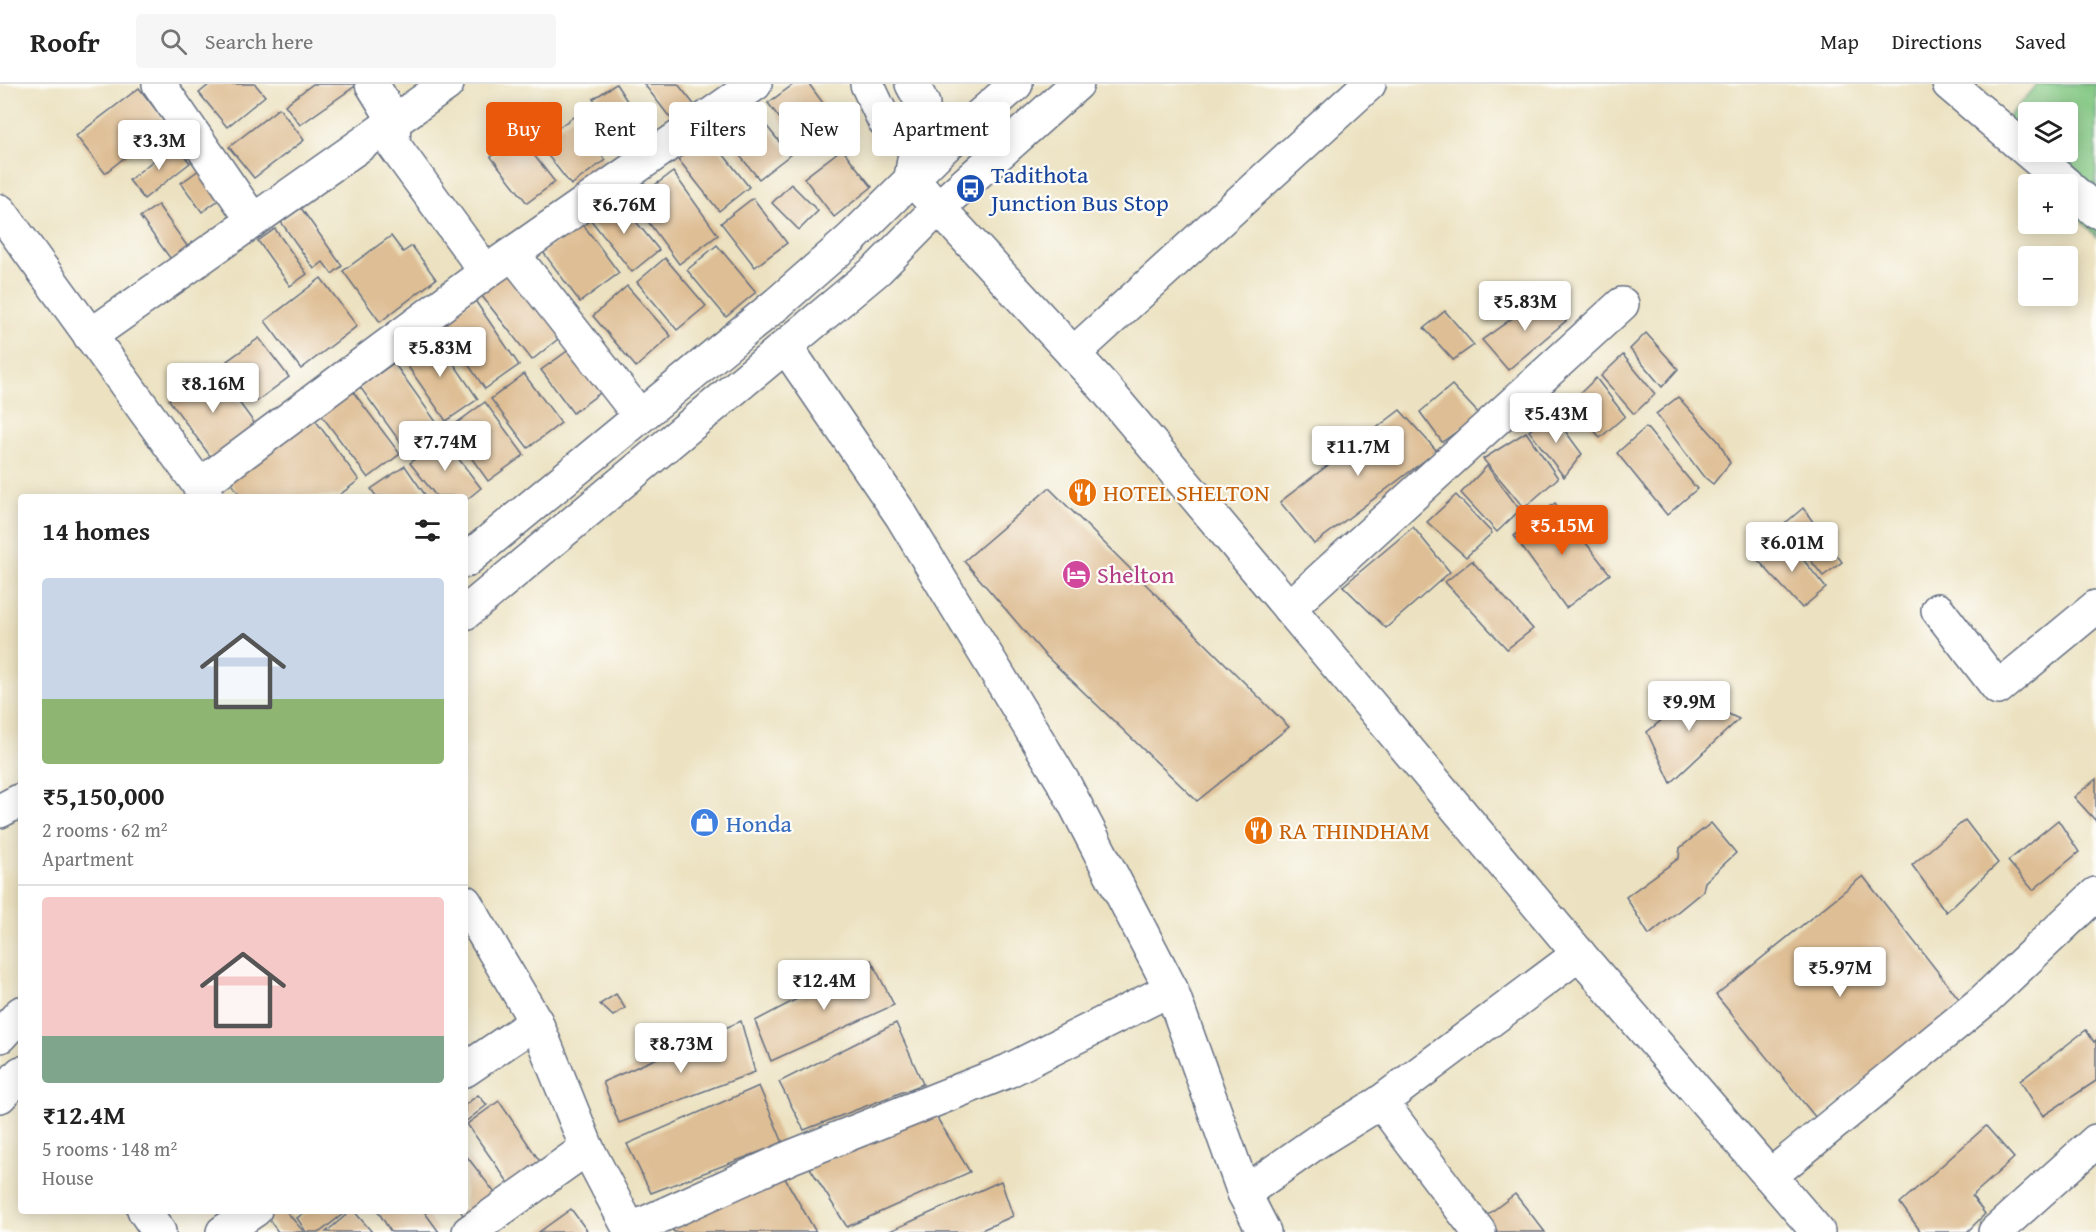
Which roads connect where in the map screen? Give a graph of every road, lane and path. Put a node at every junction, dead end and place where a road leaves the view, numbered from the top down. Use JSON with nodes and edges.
{"nodes":[{"id":1,"x":159,"y":84,"type":"edge"},
{"id":2,"x":372,"y":84,"type":"edge"},
{"id":3,"x":447,"y":84,"type":"edge"},
{"id":4,"x":755,"y":84,"type":"edge"},
{"id":5,"x":867,"y":84,"type":"edge"},
{"id":6,"x":912,"y":84,"type":"edge"},
{"id":7,"x":1016,"y":84,"type":"edge"},
{"id":8,"x":1077,"y":84,"type":"edge"},
{"id":9,"x":1369,"y":84,"type":"edge"},
{"id":10,"x":1955,"y":85,"type":"edge"},
{"id":11,"x":876,"y":102,"type":"edge"},
{"id":12,"x":922,"y":102,"type":"edge"},
{"id":13,"x":394,"y":120,"type":"junction"},
{"id":14,"x":914,"y":156,"type":"edge"},
{"id":15,"x":2054,"y":174,"type":"edge"},
{"id":16,"x":911,"y":178,"type":"junction"},
{"id":17,"x":2078,"y":196,"type":"edge"},
{"id":18,"x":938,"y":208,"type":"junction"},
{"id":19,"x":0,"y":211,"type":"edge"},
{"id":20,"x":2096,"y":212,"type":"edge"},
{"id":21,"x":252,"y":219,"type":"junction"},
{"id":22,"x":513,"y":254,"type":"junction"},
{"id":23,"x":486,"y":272,"type":"junction"},
{"id":24,"x":1622,"y":303,"type":"dead end"},
{"id":25,"x":90,"y":336,"type":"junction"},
{"id":26,"x":787,"y":348,"type":"junction"},
{"id":27,"x":1073,"y":354,"type":"junction"},
{"id":28,"x":639,"y":415,"type":"junction"},
{"id":29,"x":203,"y":491,"type":"edge"},
{"id":30,"x":468,"y":558,"type":"edge"},
{"id":31,"x":2096,"y":607,"type":"edge"},
{"id":32,"x":1289,"y":608,"type":"junction"},
{"id":33,"x":1938,"y":610,"type":"dead end"},
{"id":34,"x":468,"y":611,"type":"edge"},
{"id":35,"x":18,"y":802,"type":"edge"},
{"id":36,"x":0,"y":811,"type":"edge"},
{"id":37,"x":2096,"y":894,"type":"edge"},
{"id":38,"x":468,"y":907,"type":"edge"},
{"id":39,"x":1579,"y":954,"type":"junction"},
{"id":40,"x":1171,"y":989,"type":"junction"},
{"id":41,"x":18,"y":1016,"type":"edge"},
{"id":42,"x":537,"y":1023,"type":"junction"},
{"id":43,"x":0,"y":1036,"type":"edge"},
{"id":44,"x":468,"y":1068,"type":"edge"},
{"id":45,"x":18,"y":1076,"type":"edge"},
{"id":46,"x":0,"y":1096,"type":"edge"},
{"id":47,"x":1381,"y":1102,"type":"junction"},
{"id":48,"x":2096,"y":1141,"type":"edge"},
{"id":49,"x":586,"y":1148,"type":"junction"},
{"id":50,"x":1770,"y":1176,"type":"junction"},
{"id":51,"x":1244,"y":1193,"type":"junction"},
{"id":52,"x":147,"y":1214,"type":"edge"},
{"id":53,"x":249,"y":1214,"type":"edge"},
{"id":54,"x":630,"y":1231,"type":"edge"},
{"id":55,"x":159,"y":1232,"type":"edge"},
{"id":56,"x":223,"y":1232,"type":"edge"},
{"id":57,"x":469,"y":1232,"type":"edge"},
{"id":58,"x":1264,"y":1232,"type":"edge"},
{"id":59,"x":1479,"y":1232,"type":"edge"},
{"id":60,"x":1818,"y":1232,"type":"edge"},
{"id":61,"x":1995,"y":1232,"type":"edge"}],
"edges":[{"from":1,"to":21,"type":"street"},
{"from":2,"to":13,"type":"street"},
{"from":3,"to":13,"type":"street"},
{"from":4,"to":22,"type":"street"},
{"from":5,"to":11,"type":"street"},
{"from":6,"to":12,"type":"street"},
{"from":7,"to":16,"type":"street"},
{"from":8,"to":18,"type":"street"},
{"from":9,"to":27,"type":"street"},
{"from":10,"to":15,"type":"street"},
{"from":13,"to":21,"type":"street"},
{"from":13,"to":23,"type":"street"},
{"from":14,"to":16,"type":"street"},
{"from":16,"to":18,"type":"street"},
{"from":16,"to":28,"type":"street"},
{"from":17,"to":20,"type":"street"},
{"from":18,"to":26,"type":"street"},
{"from":18,"to":27,"type":"street"},
{"from":19,"to":25,"type":"street"},
{"from":21,"to":25,"type":"street"},
{"from":22,"to":23,"type":"street"},
{"from":22,"to":28,"type":"street"},
{"from":23,"to":29,"type":"street"},
{"from":24,"to":32,"type":"street"},
{"from":25,"to":29,"type":"street"},
{"from":26,"to":34,"type":"street"},
{"from":26,"to":40,"type":"street"},
{"from":27,"to":32,"type":"street"},
{"from":28,"to":30,"type":"street"},
{"from":31,"to":33,"type":"street"},
{"from":32,"to":39,"type":"street"},
{"from":35,"to":36,"type":"street"},
{"from":37,"to":50,"type":"street"},
{"from":38,"to":42,"type":"street"},
{"from":39,"to":47,"type":"street"},
{"from":39,"to":50,"type":"street"},
{"from":40,"to":51,"type":"street"},
{"from":40,"to":54,"type":"street"},
{"from":41,"to":43,"type":"street"},
{"from":42,"to":44,"type":"street"},
{"from":42,"to":49,"type":"street"},
{"from":45,"to":46,"type":"street"},
{"from":47,"to":51,"type":"street"},
{"from":47,"to":59,"type":"street"},
{"from":48,"to":61,"type":"street"},
{"from":49,"to":54,"type":"street"},
{"from":49,"to":57,"type":"street"},
{"from":50,"to":60,"type":"street"},
{"from":51,"to":58,"type":"street"},
{"from":52,"to":55,"type":"street"},
{"from":53,"to":56,"type":"street"}]}
